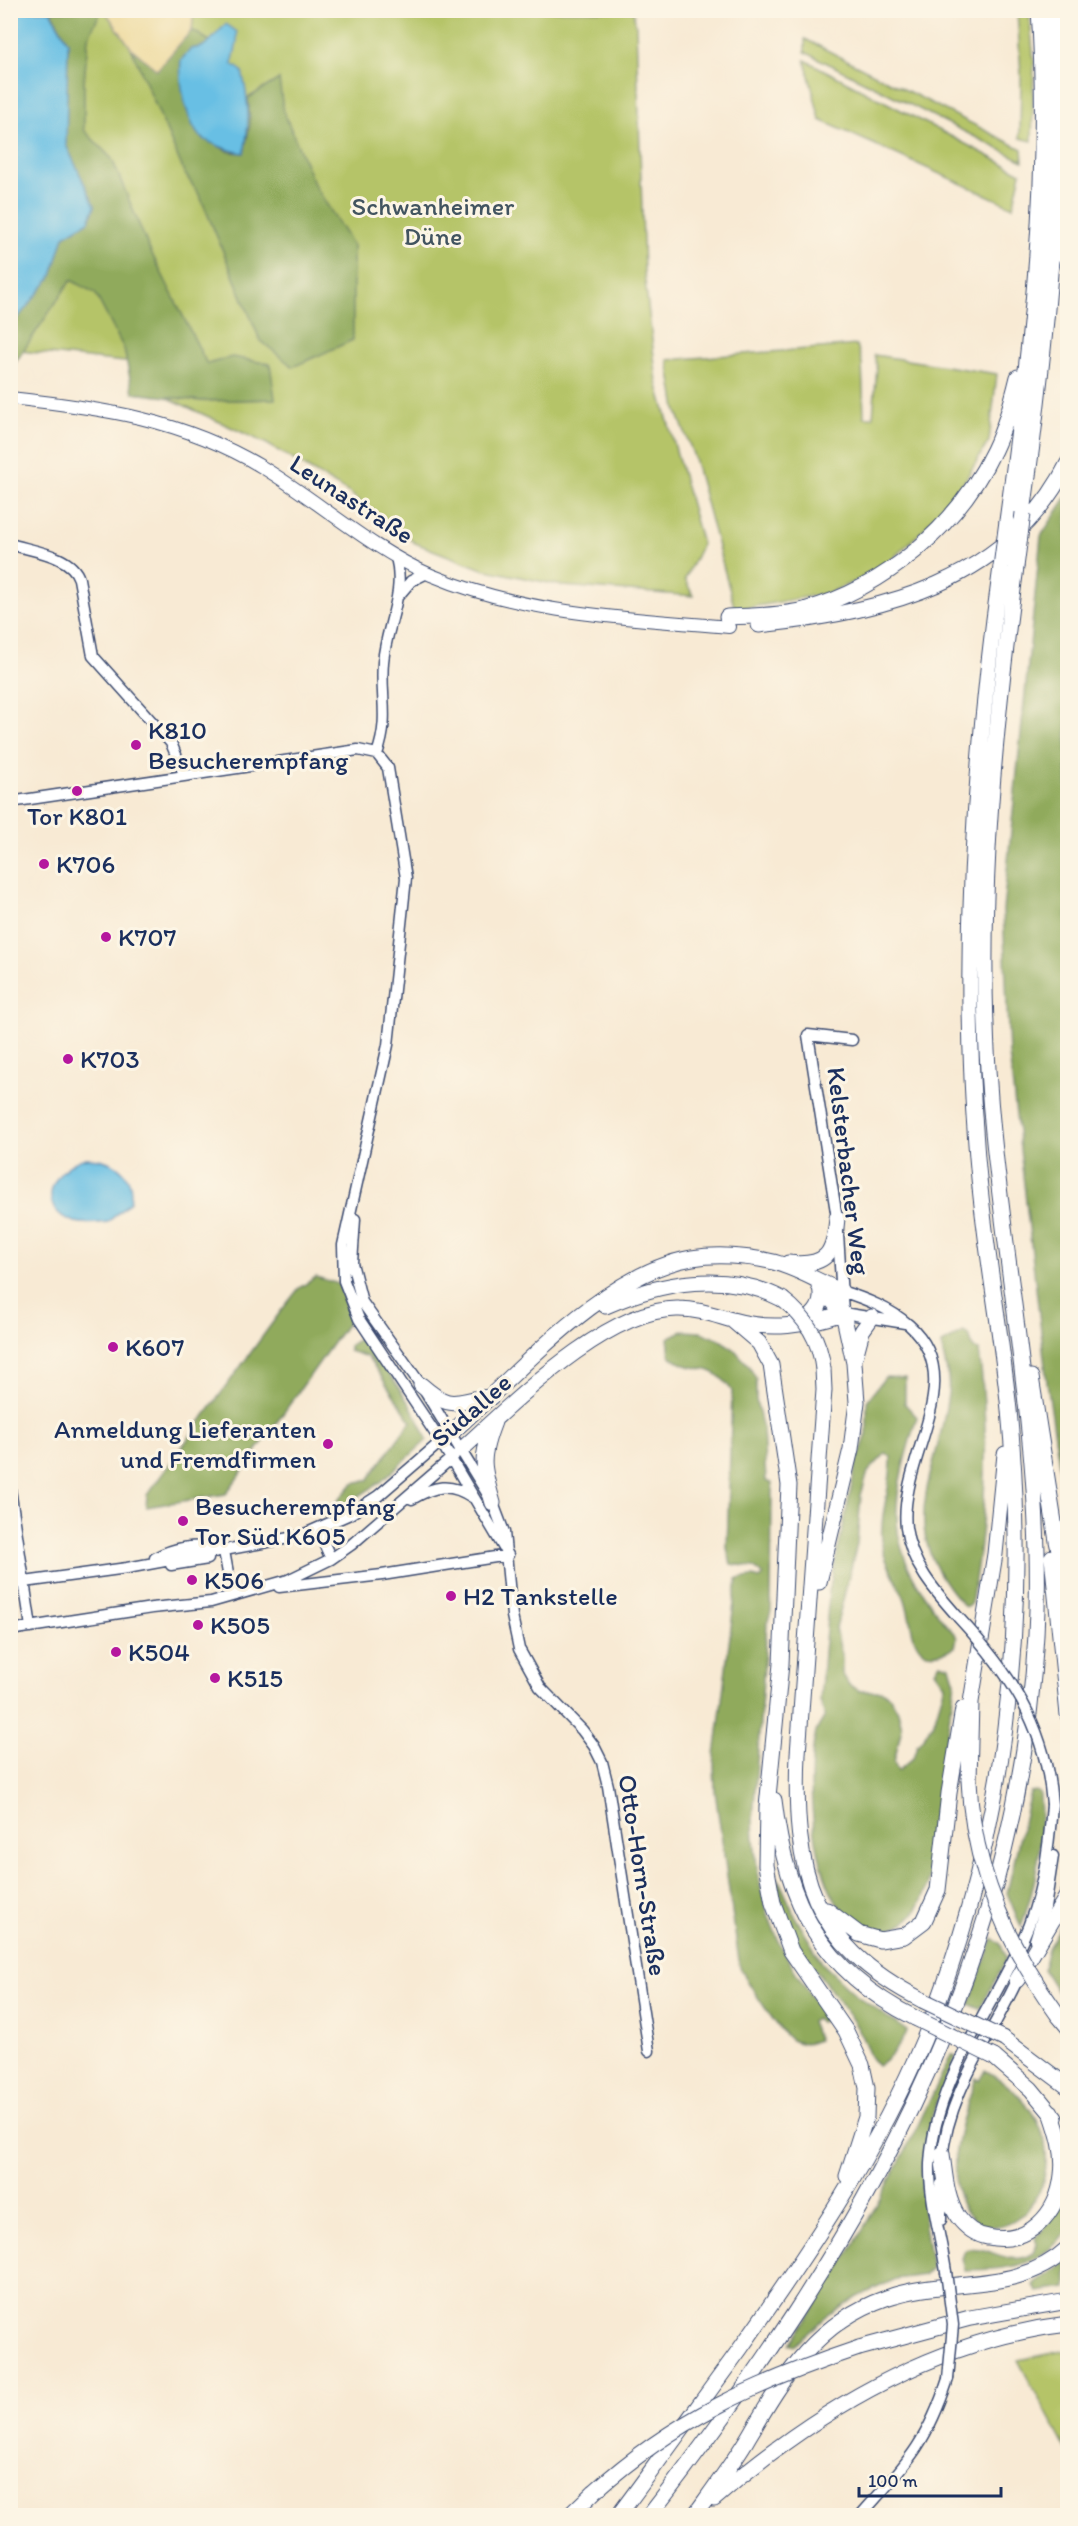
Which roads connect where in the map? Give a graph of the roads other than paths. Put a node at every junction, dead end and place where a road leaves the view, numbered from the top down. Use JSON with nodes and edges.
{"nodes":[{"id":1,"x":1039,"y":10,"type":"edge"},
{"id":2,"x":1054,"y":10,"type":"edge"},
{"id":3,"x":1055,"y":210,"type":"junction"},
{"id":4,"x":1068,"y":267,"type":"edge"},
{"id":5,"x":1034,"y":301,"type":"junction"},
{"id":6,"x":10,"y":398,"type":"edge"},
{"id":7,"x":1068,"y":463,"type":"edge"},
{"id":8,"x":10,"y":544,"type":"edge"},
{"id":9,"x":396,"y":557,"type":"junction"},
{"id":10,"x":427,"y":573,"type":"junction"},
{"id":11,"x":399,"y":596,"type":"junction"},
{"id":12,"x":728,"y":622,"type":"junction"},
{"id":13,"x":377,"y":754,"type":"junction"},
{"id":14,"x":184,"y":774,"type":"junction"},
{"id":15,"x":10,"y":802,"type":"edge"},
{"id":16,"x":852,"y":1040,"type":"dead end"},
{"id":17,"x":359,"y":1183,"type":"junction"},
{"id":18,"x":837,"y":1218,"type":"junction"},
{"id":19,"x":770,"y":1261,"type":"junction"},
{"id":20,"x":815,"y":1283,"type":"junction"},
{"id":21,"x":1010,"y":1286,"type":"junction"},
{"id":22,"x":841,"y":1291,"type":"junction"},
{"id":23,"x":843,"y":1313,"type":"junction"},
{"id":24,"x":872,"y":1317,"type":"junction"},
{"id":25,"x":732,"y":1320,"type":"junction"},
{"id":26,"x":575,"y":1322,"type":"junction"},
{"id":27,"x":908,"y":1324,"type":"junction"},
{"id":28,"x":795,"y":1326,"type":"junction"},
{"id":29,"x":854,"y":1363,"type":"junction"},
{"id":30,"x":421,"y":1385,"type":"junction"},
{"id":31,"x":491,"y":1397,"type":"junction"},
{"id":32,"x":1009,"y":1410,"type":"junction"},
{"id":33,"x":495,"y":1419,"type":"junction"},
{"id":34,"x":446,"y":1438,"type":"junction"},
{"id":35,"x":1042,"y":1443,"type":"junction"},
{"id":36,"x":456,"y":1454,"type":"junction"},
{"id":37,"x":10,"y":1489,"type":"edge"},
{"id":38,"x":378,"y":1496,"type":"junction"},
{"id":39,"x":476,"y":1499,"type":"junction"},
{"id":40,"x":493,"y":1503,"type":"junction"},
{"id":41,"x":391,"y":1511,"type":"junction"},
{"id":42,"x":318,"y":1530,"type":"junction"},
{"id":43,"x":225,"y":1551,"type":"junction"},
{"id":44,"x":508,"y":1555,"type":"junction"},
{"id":45,"x":331,"y":1559,"type":"junction"},
{"id":46,"x":25,"y":1582,"type":"junction"},
{"id":47,"x":10,"y":1584,"type":"edge"},
{"id":48,"x":1068,"y":1589,"type":"edge"},
{"id":49,"x":255,"y":1590,"type":"junction"},
{"id":50,"x":232,"y":1595,"type":"junction"},
{"id":51,"x":31,"y":1627,"type":"junction"},
{"id":52,"x":10,"y":1630,"type":"edge"},
{"id":53,"x":806,"y":1647,"type":"junction"},
{"id":54,"x":974,"y":1684,"type":"junction"},
{"id":55,"x":1068,"y":1715,"type":"edge"},
{"id":56,"x":771,"y":1779,"type":"junction"},
{"id":57,"x":1052,"y":1804,"type":"junction"},
{"id":58,"x":1067,"y":1896,"type":"edge"},
{"id":59,"x":818,"y":1902,"type":"junction"},
{"id":60,"x":1017,"y":1980,"type":"junction"},
{"id":61,"x":1063,"y":2021,"type":"edge"},
{"id":62,"x":649,"y":2051,"type":"dead end"},
{"id":63,"x":1066,"y":2086,"type":"edge"},
{"id":64,"x":1051,"y":2112,"type":"junction"},
{"id":65,"x":1068,"y":2138,"type":"edge"},
{"id":66,"x":942,"y":2154,"type":"junction"},
{"id":67,"x":815,"y":2241,"type":"junction"},
{"id":68,"x":942,"y":2244,"type":"junction"},
{"id":69,"x":1068,"y":2248,"type":"edge"},
{"id":70,"x":1068,"y":2301,"type":"edge"},
{"id":71,"x":1068,"y":2324,"type":"edge"},
{"id":72,"x":569,"y":2516,"type":"edge"},
{"id":73,"x":618,"y":2516,"type":"edge"},
{"id":74,"x":649,"y":2516,"type":"edge"},
{"id":75,"x":695,"y":2516,"type":"edge"},
{"id":76,"x":860,"y":2516,"type":"edge"}],
"edges":[{"from":1,"to":5,"type":"highway"},
{"from":2,"to":3,"type":"highway"},
{"from":3,"to":4,"type":"highway"},
{"from":3,"to":21,"type":"highway","bridge":true},
{"from":5,"to":12,"type":"highway"},
{"from":5,"to":32,"type":"highway","bridge":true},
{"from":6,"to":9,"type":"main road","name":"Leunastraße"},
{"from":7,"to":12,"type":"highway"},
{"from":8,"to":14,"type":"street"},
{"from":9,"to":10,"type":"main road","name":"Leunastraße"},
{"from":9,"to":11,"type":"street"},
{"from":10,"to":11,"type":"street"},
{"from":10,"to":12,"type":"main road","name":"Leunastraße"},
{"from":11,"to":13,"type":"street"},
{"from":13,"to":14,"type":"street"},
{"from":13,"to":17,"type":"street"},
{"from":14,"to":15,"type":"street"},
{"from":16,"to":18,"type":"street","name":"Kelsterbacher Weg"},
{"from":17,"to":30,"type":"street"},
{"from":17,"to":34,"type":"street"},
{"from":18,"to":19,"type":"highway"},
{"from":18,"to":22,"type":"street","name":"Kelsterbacher Weg"},
{"from":19,"to":20,"type":"highway"},
{"from":19,"to":26,"type":"highway"},
{"from":20,"to":22,"type":"highway"},
{"from":20,"to":23,"type":"highway"},
{"from":20,"to":28,"type":"highway"},
{"from":21,"to":35,"type":"highway"},
{"from":21,"to":74,"type":"highway"},
{"from":22,"to":23,"type":"street","name":"Kelsterbacher Weg"},
{"from":22,"to":27,"type":"street"},
{"from":23,"to":24,"type":"street"},
{"from":23,"to":28,"type":"highway","name":"Südallee"},
{"from":23,"to":29,"type":"highway"},
{"from":24,"to":27,"type":"street"},
{"from":24,"to":29,"type":"highway"},
{"from":25,"to":28,"type":"highway","name":"Südallee"},
{"from":25,"to":33,"type":"highway","name":"Südallee"},
{"from":25,"to":56,"type":"highway"},
{"from":26,"to":31,"type":"highway","name":"Südallee"},
{"from":26,"to":53,"type":"highway","bridge":true},
{"from":27,"to":57,"type":"street","bridge":true},
{"from":29,"to":53,"type":"highway"},
{"from":30,"to":31,"type":"highway"},
{"from":30,"to":34,"type":"street"},
{"from":31,"to":34,"type":"highway","name":"Südallee"},
{"from":32,"to":54,"type":"highway"},
{"from":32,"to":67,"type":"highway"},
{"from":33,"to":36,"type":"highway","name":"Südallee"},
{"from":33,"to":40,"type":"highway"},
{"from":34,"to":36,"type":"street"},
{"from":34,"to":38,"type":"street","name":"Südallee"},
{"from":35,"to":48,"type":"highway"},
{"from":35,"to":55,"type":"highway"},
{"from":36,"to":39,"type":"street","name":"Otto-Horn-Straße"},
{"from":36,"to":40,"type":"street","name":"Otto-Horn-Straße"},
{"from":36,"to":41,"type":"street","name":"Südallee"},
{"from":37,"to":46,"type":"street"},
{"from":38,"to":41,"type":"street"},
{"from":38,"to":42,"type":"street","name":"Südallee"},
{"from":39,"to":41,"type":"street"},
{"from":39,"to":44,"type":"street","name":"Otto-Horn-Straße"},
{"from":40,"to":44,"type":"street","name":"Otto-Horn-Straße"},
{"from":41,"to":45,"type":"street","name":"Südallee"},
{"from":42,"to":43,"type":"street","name":"Südallee"},
{"from":42,"to":45,"type":"street"},
{"from":43,"to":46,"type":"street","name":"Südallee"},
{"from":43,"to":50,"type":"street"},
{"from":44,"to":49,"type":"street","name":"Südallee"},
{"from":44,"to":62,"type":"street","name":"Otto-Horn-Straße"},
{"from":45,"to":49,"type":"street","name":"Südallee"},
{"from":46,"to":47,"type":"street","name":"Südallee"},
{"from":46,"to":51,"type":"street"},
{"from":49,"to":50,"type":"street","name":"Südallee"},
{"from":50,"to":51,"type":"street","name":"Südallee"},
{"from":51,"to":52,"type":"street","name":"Südallee"},
{"from":53,"to":59,"type":"highway"},
{"from":54,"to":59,"type":"highway"},
{"from":54,"to":61,"type":"highway","bridge":true},
{"from":56,"to":64,"type":"highway","bridge":true},
{"from":56,"to":67,"type":"highway"},
{"from":57,"to":60,"type":"street"},
{"from":57,"to":68,"type":"street"},
{"from":58,"to":60,"type":"highway"},
{"from":59,"to":63,"type":"highway","bridge":true},
{"from":60,"to":66,"type":"street"},
{"from":64,"to":65,"type":"highway"},
{"from":64,"to":66,"type":"highway"},
{"from":66,"to":68,"type":"street"},
{"from":67,"to":73,"type":"highway"},
{"from":68,"to":76,"type":"street","bridge":true},
{"from":69,"to":75,"type":"highway"},
{"from":70,"to":72,"type":"highway","bridge":true},
{"from":71,"to":75,"type":"highway"}]}
